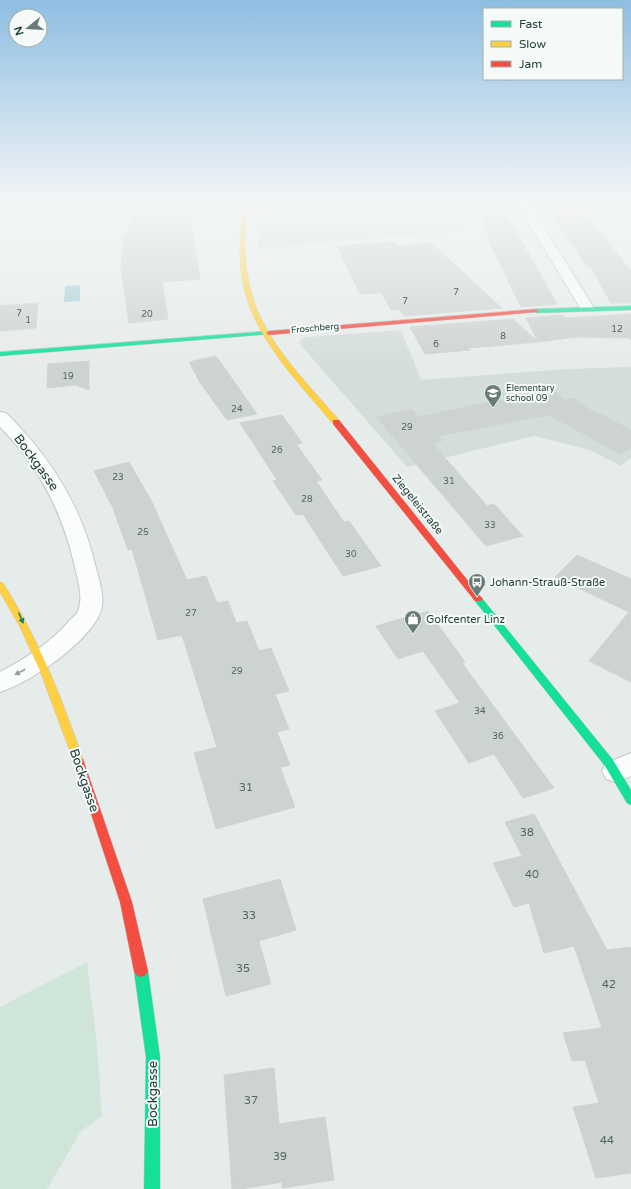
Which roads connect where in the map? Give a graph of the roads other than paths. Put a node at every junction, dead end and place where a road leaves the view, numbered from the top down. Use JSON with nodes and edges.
{"nodes":[{"id":1,"x":243,"y":257,"type":"edge"},
{"id":2,"x":556,"y":257,"type":"edge"},
{"id":3,"x":587,"y":308,"type":"junction"},
{"id":4,"x":631,"y":308,"type":"edge"},
{"id":5,"x":266,"y":333,"type":"junction"},
{"id":6,"x":0,"y":354,"type":"edge"},
{"id":7,"x":0,"y":417,"type":"edge"},
{"id":8,"x":0,"y":585,"type":"edge"},
{"id":9,"x":40,"y":661,"type":"junction"},
{"id":10,"x":0,"y":683,"type":"edge"},
{"id":11,"x":623,"y":768,"type":"edge"},
{"id":12,"x":631,"y":800,"type":"edge"},
{"id":13,"x":152,"y":1189,"type":"edge"}],
"edges":[{"from":1,"to":5,"type":"street","name":"Ziegeleistraße"},
{"from":2,"to":3,"type":"street"},
{"from":3,"to":4,"type":"street","name":"Froschberg"},
{"from":3,"to":5,"type":"street","name":"Froschberg"},
{"from":5,"to":6,"type":"street","name":"Froschberg"},
{"from":5,"to":11,"type":"street","name":"Ziegeleistraße"},
{"from":7,"to":9,"type":"street","name":"Bockgasse"},
{"from":8,"to":9,"type":"street","one_way":true},
{"from":9,"to":10,"type":"street","one_way":true},
{"from":9,"to":13,"type":"street","name":"Bockgasse"},
{"from":11,"to":12,"type":"street","name":"Ziegeleistraße"}]}
